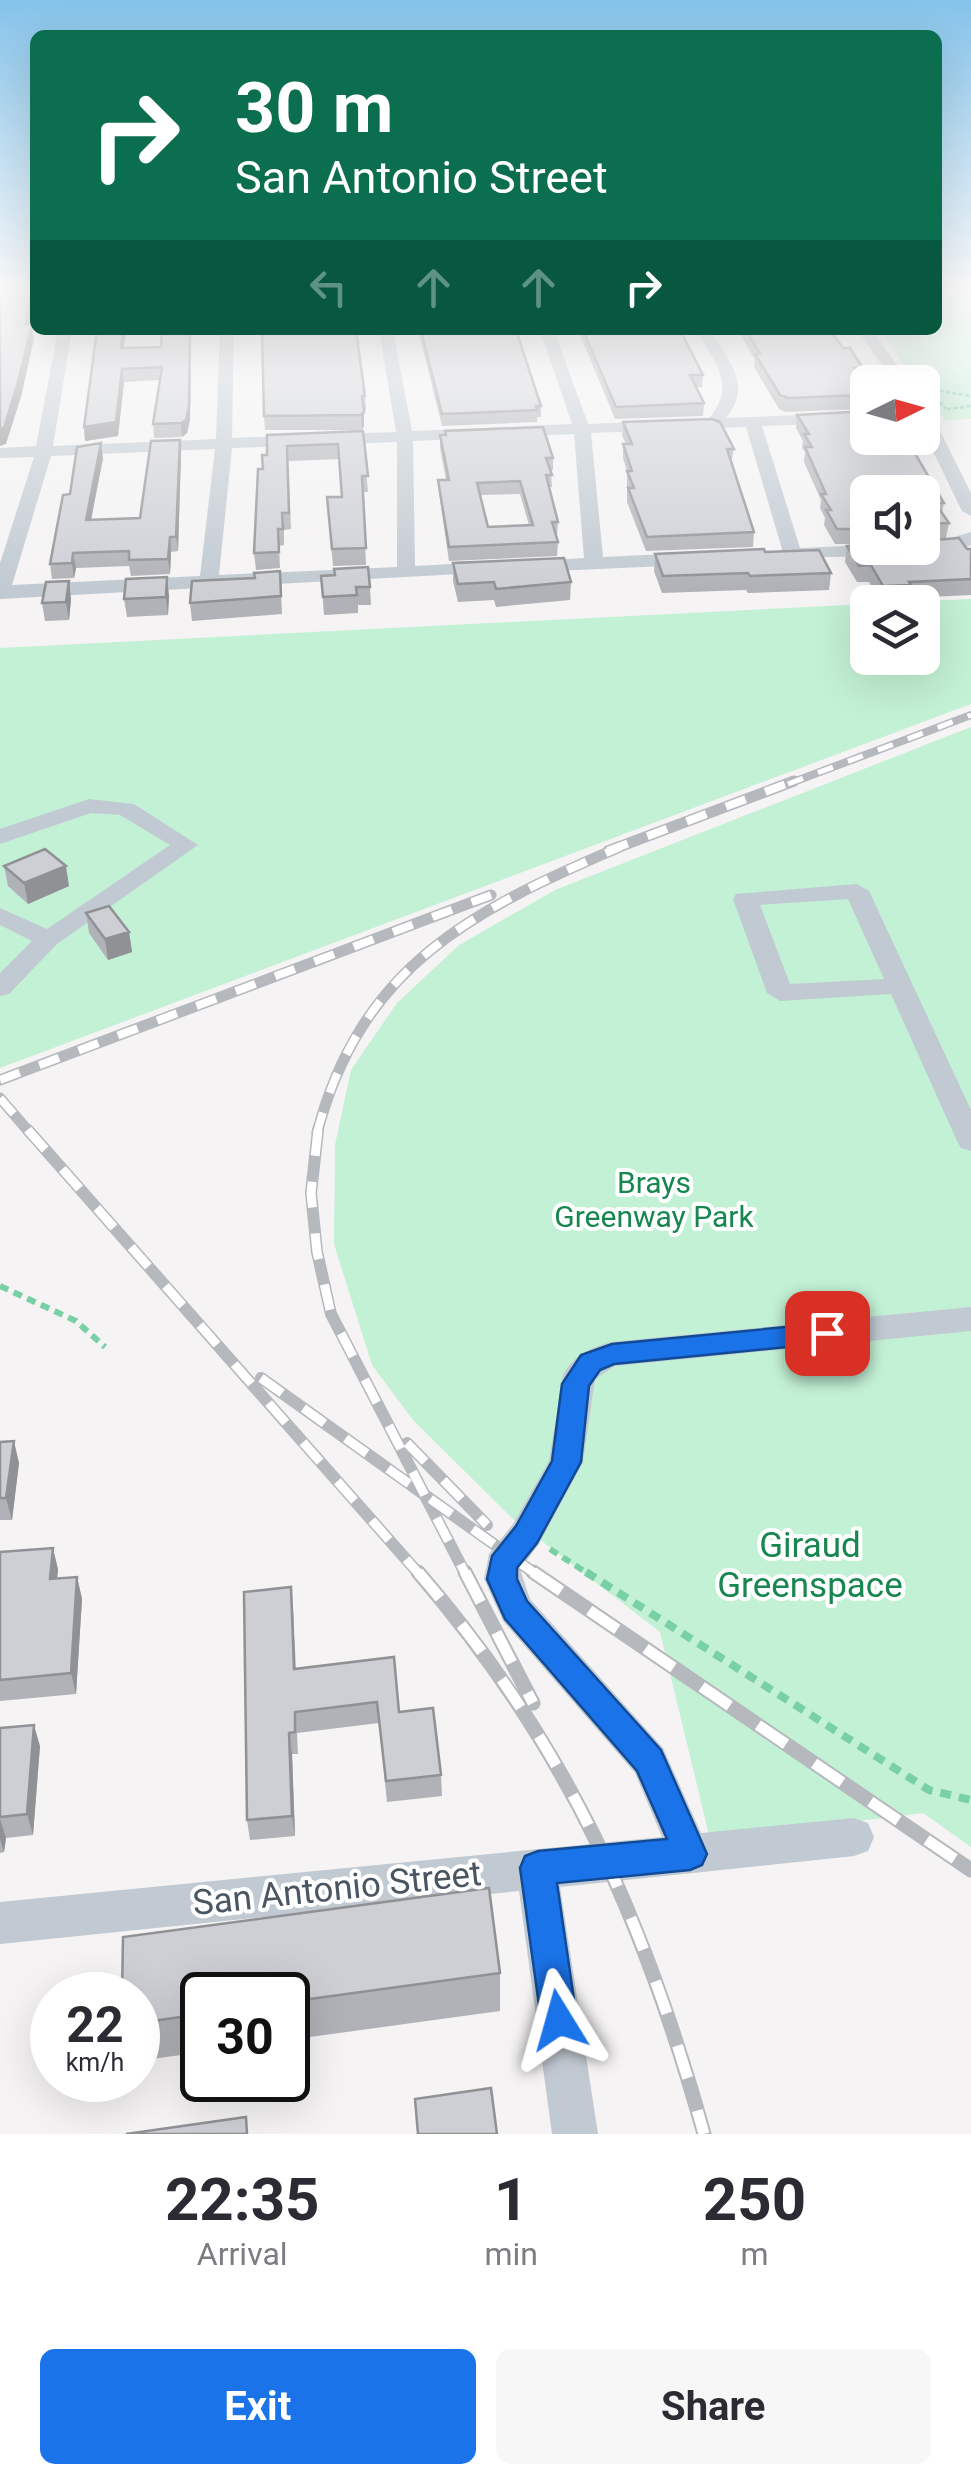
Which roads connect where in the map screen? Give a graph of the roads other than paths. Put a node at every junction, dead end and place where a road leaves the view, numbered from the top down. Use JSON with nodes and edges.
{"nodes":[{"id":1,"x":55,"y":390,"type":"edge"},
{"id":2,"x":225,"y":390,"type":"edge"},
{"id":3,"x":397,"y":390,"type":"edge"},
{"id":4,"x":568,"y":390,"type":"edge"},
{"id":5,"x":732,"y":390,"type":"edge"},
{"id":6,"x":850,"y":418,"type":"edge"},
{"id":7,"x":753,"y":422,"type":"junction"},
{"id":8,"x":713,"y":424,"type":"junction"},
{"id":9,"x":582,"y":429,"type":"junction"},
{"id":10,"x":405,"y":436,"type":"junction"},
{"id":11,"x":224,"y":444,"type":"junction"},
{"id":12,"x":940,"y":448,"type":"edge"},
{"id":13,"x":44,"y":451,"type":"junction"},
{"id":14,"x":0,"y":453,"type":"edge"},
{"id":15,"x":971,"y":511,"type":"edge"},
{"id":16,"x":967,"y":541,"type":"edge"},
{"id":17,"x":714,"y":558,"type":"edge"},
{"id":18,"x":594,"y":564,"type":"junction"},
{"id":19,"x":406,"y":572,"type":"junction"},
{"id":20,"x":209,"y":581,"type":"junction"},
{"id":21,"x":0,"y":592,"type":"edge"},
{"id":22,"x":0,"y":837,"type":"edge"},
{"id":23,"x":0,"y":915,"type":"edge"},
{"id":24,"x":48,"y":939,"type":"junction"},
{"id":25,"x":900,"y":986,"type":"junction"},
{"id":26,"x":0,"y":988,"type":"edge"},
{"id":27,"x":971,"y":1141,"type":"edge"},
{"id":28,"x":971,"y":1319,"type":"edge"},
{"id":29,"x":854,"y":1837,"type":"dead end"},
{"id":30,"x":690,"y":1854,"type":"junction"},
{"id":31,"x":538,"y":1868,"type":"junction"},
{"id":32,"x":0,"y":1922,"type":"edge"},
{"id":33,"x":575,"y":2134,"type":"edge"}],
"edges":[{"from":1,"to":13,"type":"street"},
{"from":2,"to":11,"type":"street"},
{"from":3,"to":10,"type":"street"},
{"from":4,"to":9,"type":"street"},
{"from":5,"to":8,"type":"street"},
{"from":6,"to":7,"type":"street"},
{"from":7,"to":8,"type":"street"},
{"from":7,"to":16,"type":"street"},
{"from":8,"to":9,"type":"street"},
{"from":9,"to":10,"type":"street"},
{"from":9,"to":18,"type":"street"},
{"from":10,"to":11,"type":"street"},
{"from":10,"to":19,"type":"street"},
{"from":11,"to":13,"type":"street"},
{"from":11,"to":20,"type":"street"},
{"from":12,"to":15,"type":"street"},
{"from":13,"to":14,"type":"street"},
{"from":13,"to":21,"type":"street"},
{"from":17,"to":18,"type":"street"},
{"from":18,"to":19,"type":"street"},
{"from":19,"to":20,"type":"street"},
{"from":20,"to":21,"type":"street"},
{"from":22,"to":24,"type":"street"},
{"from":23,"to":24,"type":"street"},
{"from":24,"to":26,"type":"street"},
{"from":25,"to":25,"type":"street"},
{"from":25,"to":27,"type":"street"},
{"from":28,"to":30,"type":"street"},
{"from":29,"to":30,"type":"street","name":"San Antonio Street"},
{"from":30,"to":31,"type":"street","name":"San Antonio Street"},
{"from":31,"to":32,"type":"street","name":"San Antonio Street"},
{"from":31,"to":33,"type":"street"}]}
